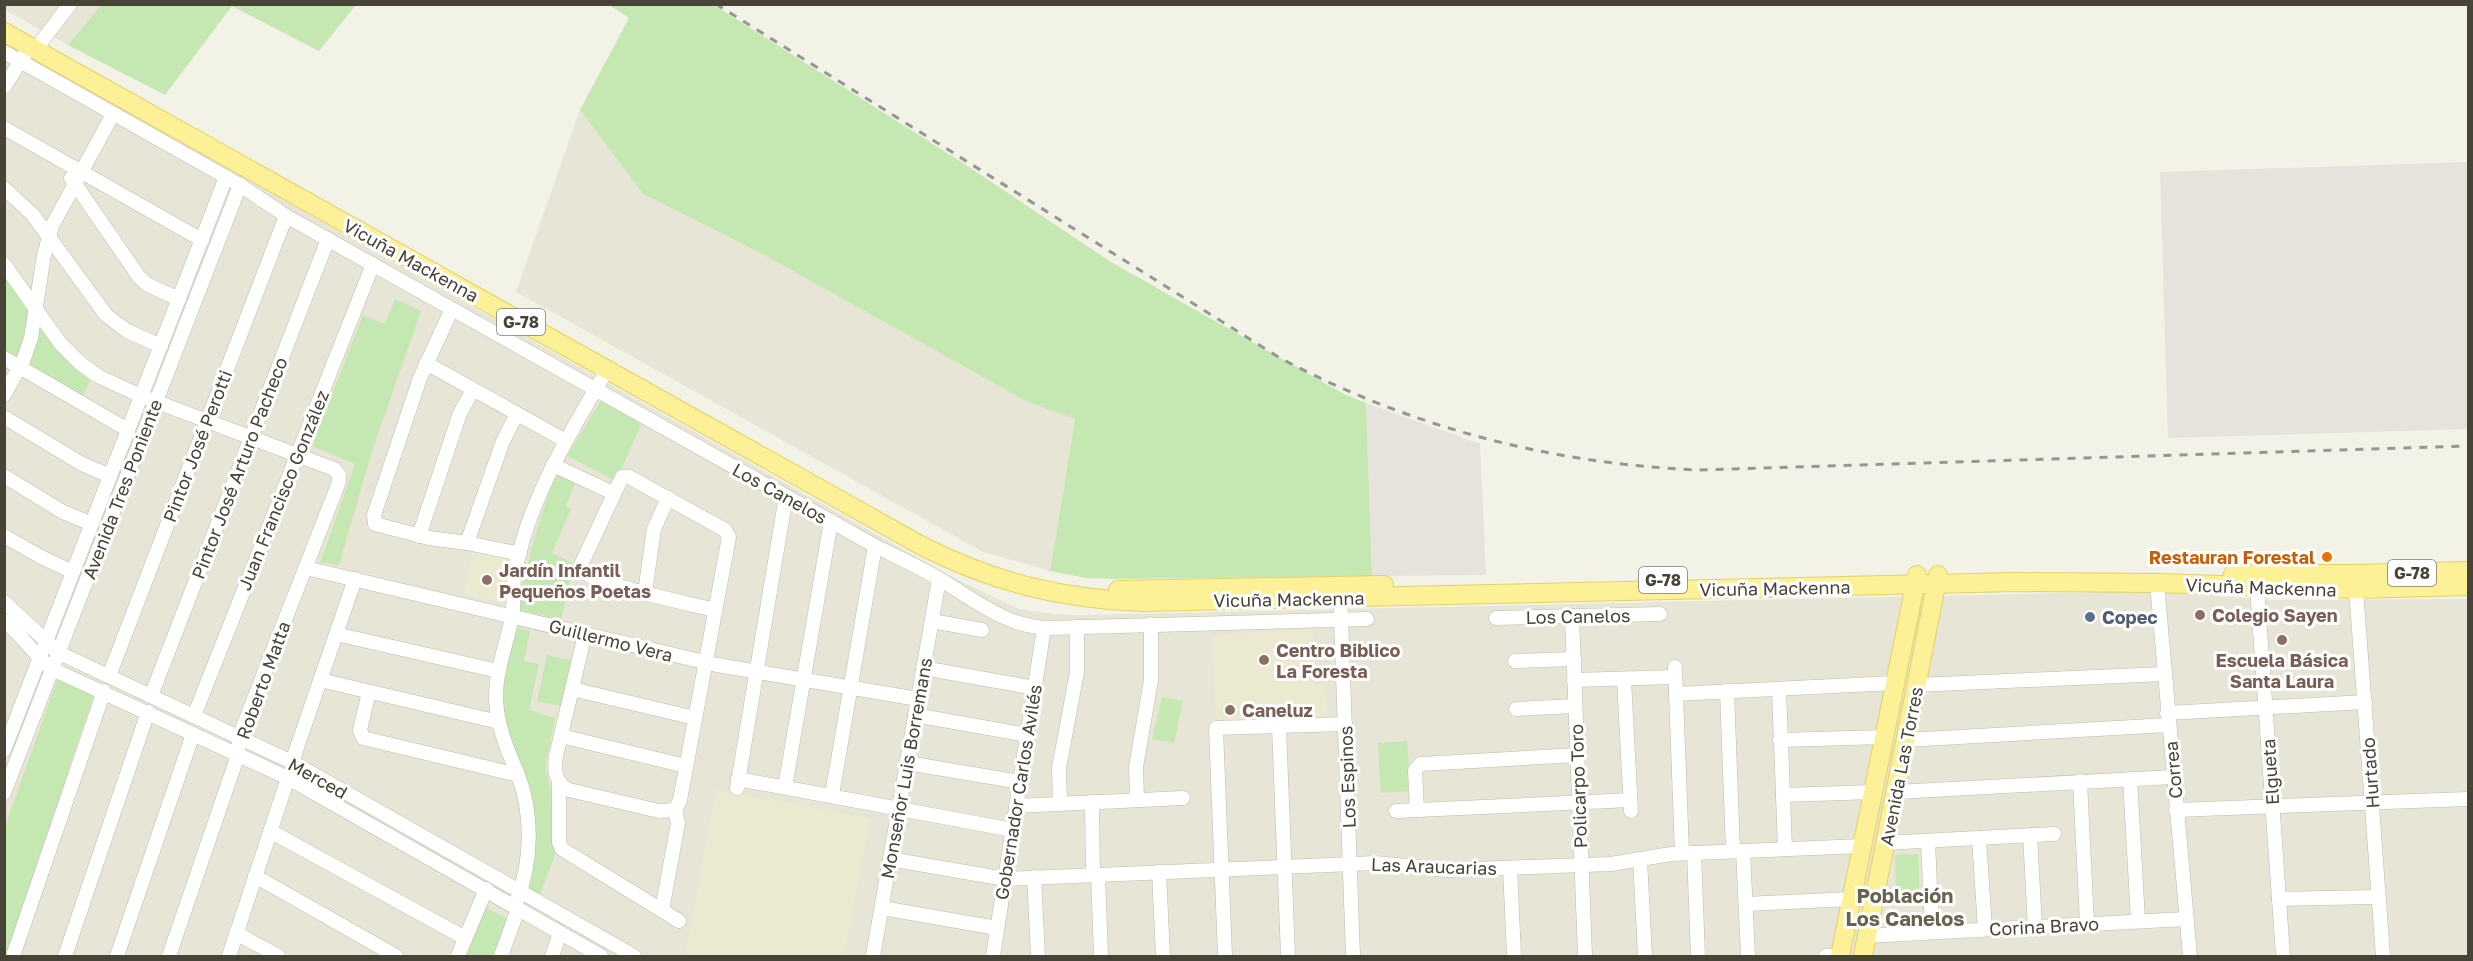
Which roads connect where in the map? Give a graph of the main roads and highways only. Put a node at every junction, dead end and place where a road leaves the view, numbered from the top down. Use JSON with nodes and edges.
{"nodes":[{"id":1,"x":4,"y":32,"type":"edge"},
{"id":2,"x":2469,"y":571,"type":"edge"},
{"id":3,"x":1916,"y":580,"type":"junction"},
{"id":4,"x":1938,"y":580,"type":"junction"},
{"id":5,"x":2469,"y":586,"type":"edge"},
{"id":6,"x":1840,"y":956,"type":"edge"},
{"id":7,"x":1863,"y":957,"type":"edge"}],
"edges":[{"from":1,"to":3,"type":"main road","name":"Vicuña Mackenna","number":"G-78"},
{"from":2,"to":4,"type":"main road","name":"Vicuña Mackenna","number":"G-78"},
{"from":3,"to":4,"type":"main road","name":"Vicuña Mackenna","number":"G-78"},
{"from":3,"to":6,"type":"main road","name":"Avenida Las Torres"},
{"from":4,"to":5,"type":"main road","name":"Vicuña Mackenna","number":"G-78"},
{"from":4,"to":7,"type":"main road","name":"Avenida Las Torres"}]}
